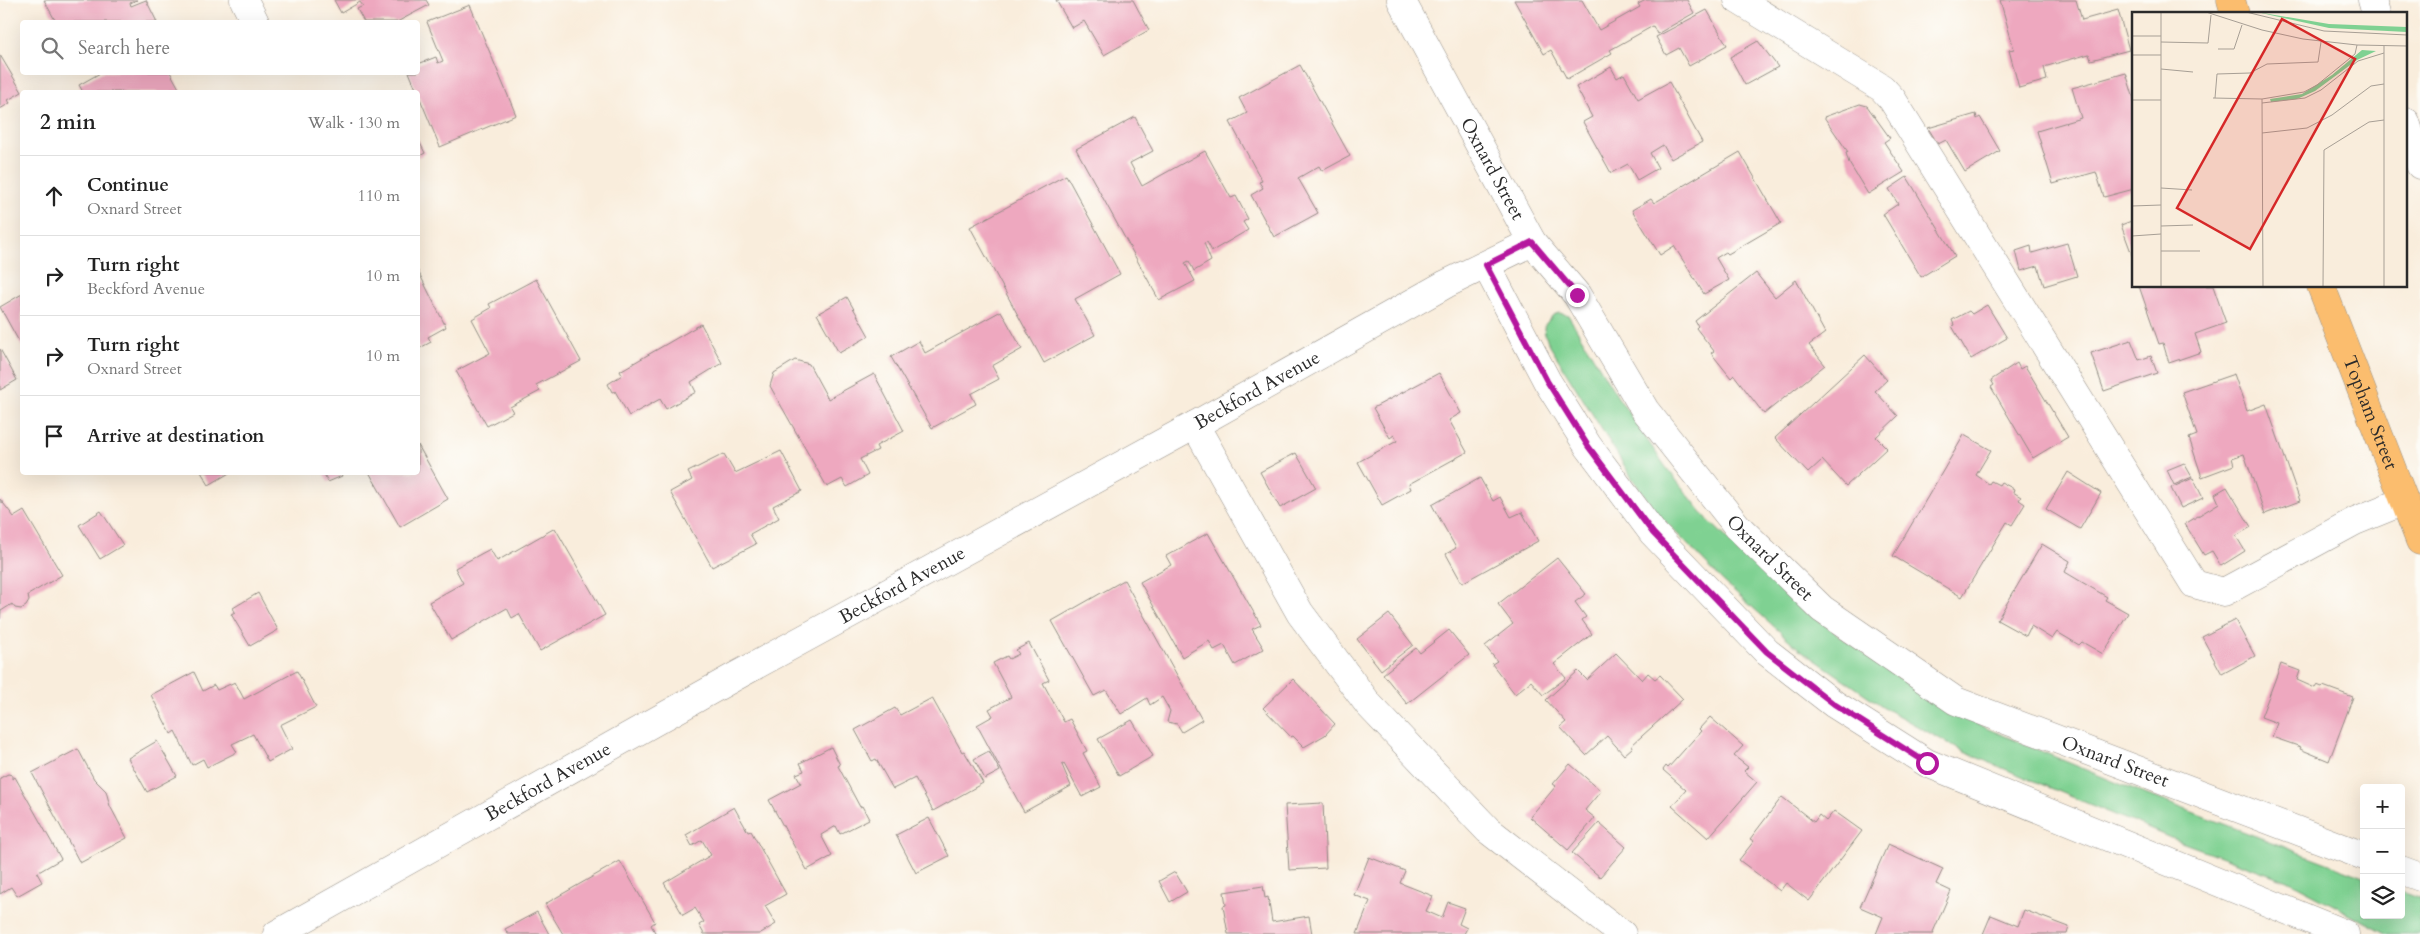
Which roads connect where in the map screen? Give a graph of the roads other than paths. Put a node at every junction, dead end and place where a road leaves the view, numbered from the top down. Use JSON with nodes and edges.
{"nodes":[{"id":1,"x":244,"y":0,"type":"edge"},
{"id":2,"x":1401,"y":0,"type":"edge"},
{"id":3,"x":1738,"y":0,"type":"edge"},
{"id":4,"x":254,"y":20,"type":"edge"},
{"id":5,"x":2408,"y":128,"type":"edge"},
{"id":6,"x":2420,"y":165,"type":"edge"},
{"id":7,"x":1532,"y":242,"type":"junction"},
{"id":8,"x":1486,"y":265,"type":"junction"},
{"id":9,"x":2322,"y":288,"type":"edge"},
{"id":10,"x":1195,"y":425,"type":"junction"},
{"id":11,"x":2404,"y":501,"type":"junction"},
{"id":12,"x":2420,"y":540,"type":"edge"},
{"id":13,"x":2360,"y":854,"type":"edge"},
{"id":14,"x":2405,"y":872,"type":"edge"},
{"id":15,"x":2420,"y":878,"type":"edge"},
{"id":16,"x":277,"y":934,"type":"edge"},
{"id":17,"x":1622,"y":934,"type":"edge"},
{"id":18,"x":2345,"y":934,"type":"edge"}],
"edges":[{"from":1,"to":4,"type":"street"},
{"from":2,"to":7,"type":"street","name":"Oxnard Street"},
{"from":3,"to":11,"type":"street"},
{"from":5,"to":6,"type":"street"},
{"from":7,"to":8,"type":"street","name":"Beckford Avenue"},
{"from":7,"to":13,"type":"street","name":"Oxnard Street"},
{"from":8,"to":10,"type":"street","name":"Beckford Avenue"},
{"from":8,"to":18,"type":"street"},
{"from":9,"to":11,"type":"main road","name":"Topham Street"},
{"from":10,"to":16,"type":"street","name":"Beckford Avenue"},
{"from":10,"to":17,"type":"street"},
{"from":11,"to":12,"type":"main road","name":"Topham Street"},
{"from":14,"to":15,"type":"street"}]}
